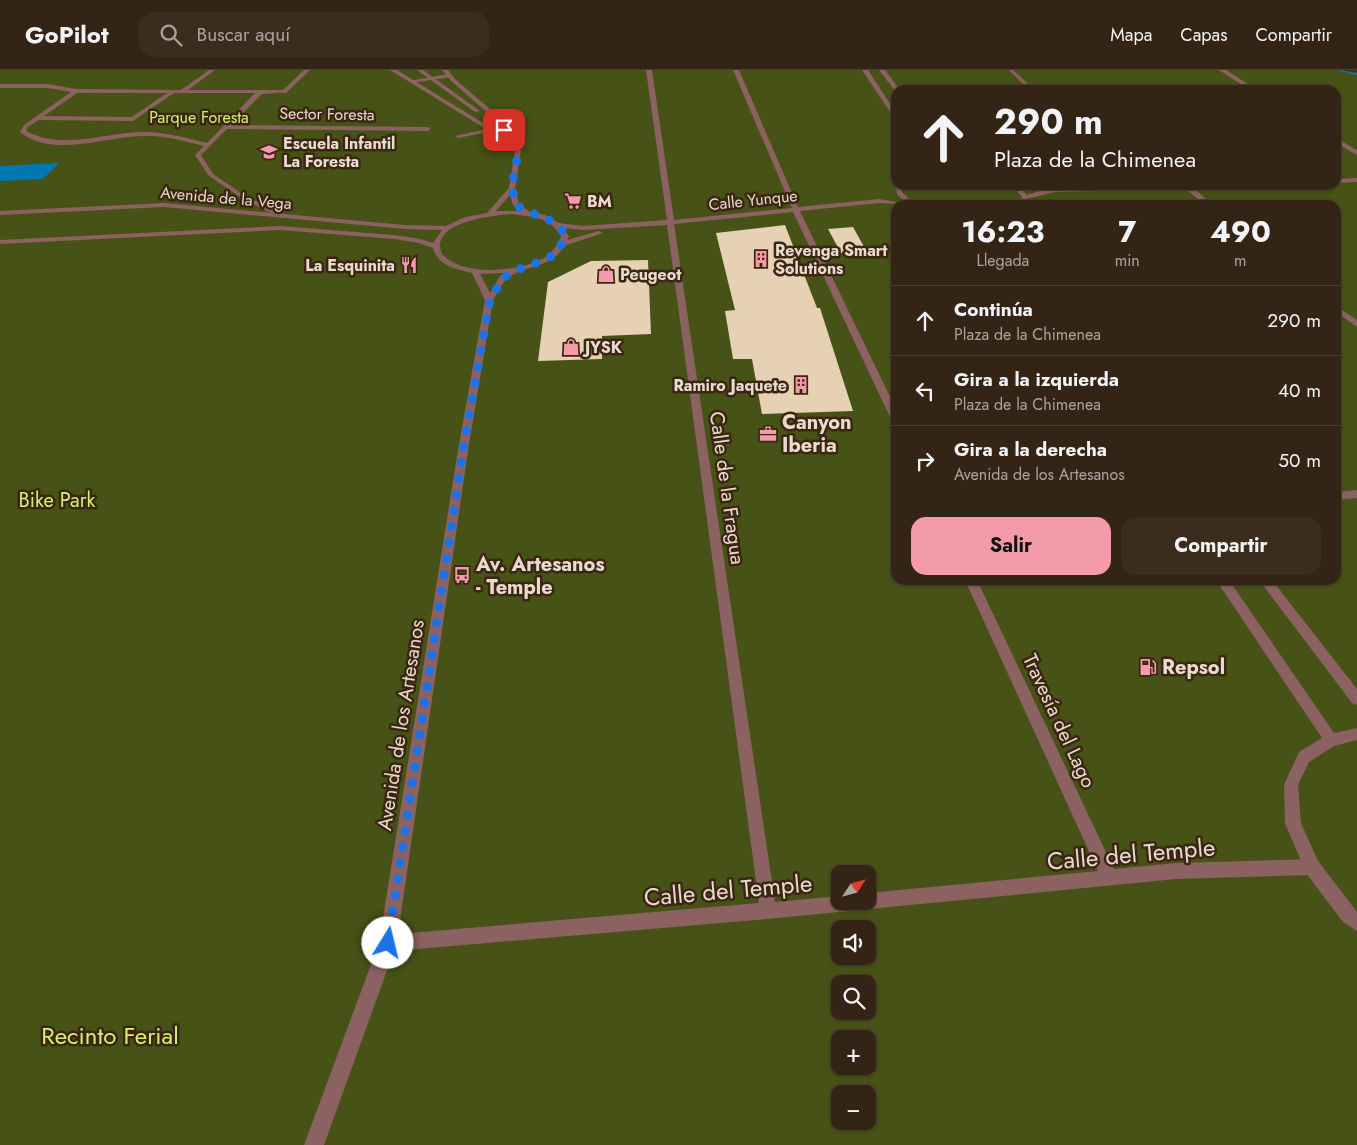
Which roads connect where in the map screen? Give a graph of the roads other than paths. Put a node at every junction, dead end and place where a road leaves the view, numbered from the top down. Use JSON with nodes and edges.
{"nodes":[{"id":1,"x":212,"y":70,"type":"edge"},
{"id":2,"x":307,"y":70,"type":"edge"},
{"id":3,"x":393,"y":70,"type":"edge"},
{"id":4,"x":420,"y":70,"type":"edge"},
{"id":5,"x":445,"y":70,"type":"edge"},
{"id":6,"x":649,"y":70,"type":"edge"},
{"id":7,"x":736,"y":70,"type":"edge"},
{"id":8,"x":866,"y":70,"type":"edge"},
{"id":9,"x":882,"y":70,"type":"edge"},
{"id":10,"x":1222,"y":70,"type":"edge"},
{"id":11,"x":1011,"y":71,"type":"edge"},
{"id":12,"x":449,"y":76,"type":"junction"},
{"id":13,"x":430,"y":78,"type":"junction"},
{"id":14,"x":411,"y":81,"type":"junction"},
{"id":15,"x":893,"y":85,"type":"edge"},
{"id":16,"x":1026,"y":85,"type":"edge"},
{"id":17,"x":1246,"y":85,"type":"edge"},
{"id":18,"x":0,"y":86,"type":"edge"},
{"id":19,"x":76,"y":91,"type":"junction"},
{"id":20,"x":172,"y":92,"type":"junction"},
{"id":21,"x":182,"y":92,"type":"junction"},
{"id":22,"x":260,"y":92,"type":"junction"},
{"id":23,"x":891,"y":109,"type":"edge"},
{"id":24,"x":36,"y":118,"type":"junction"},
{"id":25,"x":226,"y":127,"type":"junction"},
{"id":26,"x":428,"y":128,"type":"dead end"},
{"id":27,"x":491,"y":130,"type":"junction"},
{"id":28,"x":458,"y":136,"type":"dead end"},
{"id":29,"x":512,"y":136,"type":"junction"},
{"id":30,"x":1341,"y":143,"type":"edge"},
{"id":31,"x":208,"y":145,"type":"junction"},
{"id":32,"x":1357,"y":153,"type":"edge"},
{"id":33,"x":1357,"y":180,"type":"edge"},
{"id":34,"x":1341,"y":181,"type":"edge"},
{"id":35,"x":512,"y":188,"type":"junction"},
{"id":36,"x":899,"y":190,"type":"edge"},
{"id":37,"x":1046,"y":190,"type":"edge"},
{"id":38,"x":1192,"y":190,"type":"edge"},
{"id":39,"x":899,"y":193,"type":"junction"},
{"id":40,"x":906,"y":200,"type":"edge"},
{"id":41,"x":1026,"y":200,"type":"edge"},
{"id":42,"x":1204,"y":200,"type":"edge"},
{"id":43,"x":878,"y":201,"type":"junction"},
{"id":44,"x":891,"y":203,"type":"edge"},
{"id":45,"x":796,"y":210,"type":"junction"},
{"id":46,"x":0,"y":212,"type":"edge"},
{"id":47,"x":490,"y":214,"type":"junction"},
{"id":48,"x":528,"y":214,"type":"junction"},
{"id":49,"x":281,"y":216,"type":"junction"},
{"id":50,"x":671,"y":222,"type":"junction"},
{"id":51,"x":558,"y":225,"type":"junction"},
{"id":52,"x":631,"y":226,"type":"junction"},
{"id":53,"x":449,"y":228,"type":"junction"},
{"id":54,"x":0,"y":242,"type":"edge"},
{"id":55,"x":563,"y":244,"type":"junction"},
{"id":56,"x":436,"y":247,"type":"junction"},
{"id":57,"x":517,"y":270,"type":"junction"},
{"id":58,"x":475,"y":271,"type":"junction"},
{"id":59,"x":490,"y":300,"type":"junction"},
{"id":60,"x":1341,"y":312,"type":"edge"},
{"id":61,"x":1357,"y":324,"type":"edge"},
{"id":62,"x":891,"y":408,"type":"edge"},
{"id":63,"x":1357,"y":494,"type":"edge"},
{"id":64,"x":1341,"y":496,"type":"edge"},
{"id":65,"x":974,"y":585,"type":"edge"},
{"id":66,"x":1225,"y":585,"type":"edge"},
{"id":67,"x":1269,"y":585,"type":"edge"},
{"id":68,"x":1357,"y":699,"type":"edge"},
{"id":69,"x":1357,"y":734,"type":"edge"},
{"id":70,"x":1331,"y":740,"type":"junction"},
{"id":71,"x":1312,"y":867,"type":"junction"},
{"id":72,"x":1110,"y":878,"type":"junction"},
{"id":73,"x":768,"y":911,"type":"junction"},
{"id":74,"x":1357,"y":924,"type":"edge"},
{"id":75,"x":388,"y":943,"type":"junction"},
{"id":76,"x":314,"y":1145,"type":"edge"}],
"edges":[{"from":1,"to":21,"type":"street"},
{"from":2,"to":22,"type":"street","name":"Sector Foresta"},
{"from":3,"to":14,"type":"street"},
{"from":4,"to":13,"type":"street"},
{"from":5,"to":12,"type":"street"},
{"from":6,"to":50,"type":"street","name":"Calle de la Fragua"},
{"from":7,"to":45,"type":"street"},
{"from":8,"to":23,"type":"street"},
{"from":9,"to":15,"type":"street"},
{"from":10,"to":17,"type":"street"},
{"from":11,"to":16,"type":"street"},
{"from":12,"to":13,"type":"street"},
{"from":12,"to":29,"type":"street"},
{"from":13,"to":14,"type":"street"},
{"from":13,"to":29,"type":"street"},
{"from":14,"to":27,"type":"street"},
{"from":18,"to":19,"type":"street","name":"Sector Foresta"},
{"from":19,"to":20,"type":"street","name":"Sector Foresta"},
{"from":19,"to":24,"type":"street"},
{"from":20,"to":21,"type":"street","name":"Sector Foresta"},
{"from":20,"to":24,"type":"street"},
{"from":21,"to":22,"type":"street","name":"Sector Foresta"},
{"from":22,"to":25,"type":"street","name":"Sector Foresta"},
{"from":24,"to":31,"type":"street"},
{"from":25,"to":26,"type":"street","name":"Sector Foresta"},
{"from":25,"to":31,"type":"street","name":"Sector Foresta"},
{"from":27,"to":28,"type":"street"},
{"from":27,"to":29,"type":"street"},
{"from":29,"to":35,"type":"street"},
{"from":30,"to":32,"type":"street"},
{"from":31,"to":49,"type":"street"},
{"from":33,"to":34,"type":"street"},
{"from":35,"to":47,"type":"street"},
{"from":35,"to":48,"type":"street"},
{"from":36,"to":39,"type":"street"},
{"from":37,"to":41,"type":"street"},
{"from":38,"to":42,"type":"street"},
{"from":39,"to":40,"type":"street"},
{"from":39,"to":43,"type":"street","name":"Calle Yunque"},
{"from":43,"to":44,"type":"street","name":"Calle Yunque"},
{"from":43,"to":45,"type":"street","name":"Calle Yunque"},
{"from":45,"to":50,"type":"street","name":"Calle Yunque"},
{"from":45,"to":62,"type":"street"},
{"from":46,"to":49,"type":"street","name":"Avenida de la Vega"},
{"from":47,"to":48,"type":"street","name":"Calle Yunque"},
{"from":47,"to":53,"type":"street","name":"Calle Yunque"},
{"from":48,"to":51,"type":"street","name":"Calle Yunque"},
{"from":49,"to":53,"type":"street","name":"Avenida de la Vega"},
{"from":50,"to":52,"type":"street","name":"Calle Yunque"},
{"from":50,"to":73,"type":"street","name":"Calle de la Fragua"},
{"from":51,"to":52,"type":"street","name":"Calle Yunque"},
{"from":51,"to":55,"type":"street"},
{"from":52,"to":55,"type":"street","name":"Calle Yunque"},
{"from":53,"to":56,"type":"street"},
{"from":54,"to":56,"type":"street","name":"Avenida de la Vega"},
{"from":55,"to":57,"type":"street"},
{"from":56,"to":58,"type":"street"},
{"from":57,"to":58,"type":"street"},
{"from":57,"to":59,"type":"street","name":"Avenida de los Artesanos"},
{"from":58,"to":59,"type":"street"},
{"from":59,"to":75,"type":"street","name":"Avenida de los Artesanos"},
{"from":60,"to":61,"type":"street"},
{"from":63,"to":64,"type":"street"},
{"from":65,"to":72,"type":"street","name":"Travesía del Lago"},
{"from":66,"to":70,"type":"street"},
{"from":67,"to":68,"type":"street"},
{"from":69,"to":70,"type":"street"},
{"from":70,"to":71,"type":"street"},
{"from":71,"to":72,"type":"street","name":"Calle del Temple"},
{"from":71,"to":74,"type":"street"},
{"from":72,"to":73,"type":"street","name":"Calle del Temple"},
{"from":73,"to":75,"type":"street","name":"Calle del Temple"},
{"from":75,"to":76,"type":"street","name":"Avenida de los Artesanos"}]}
